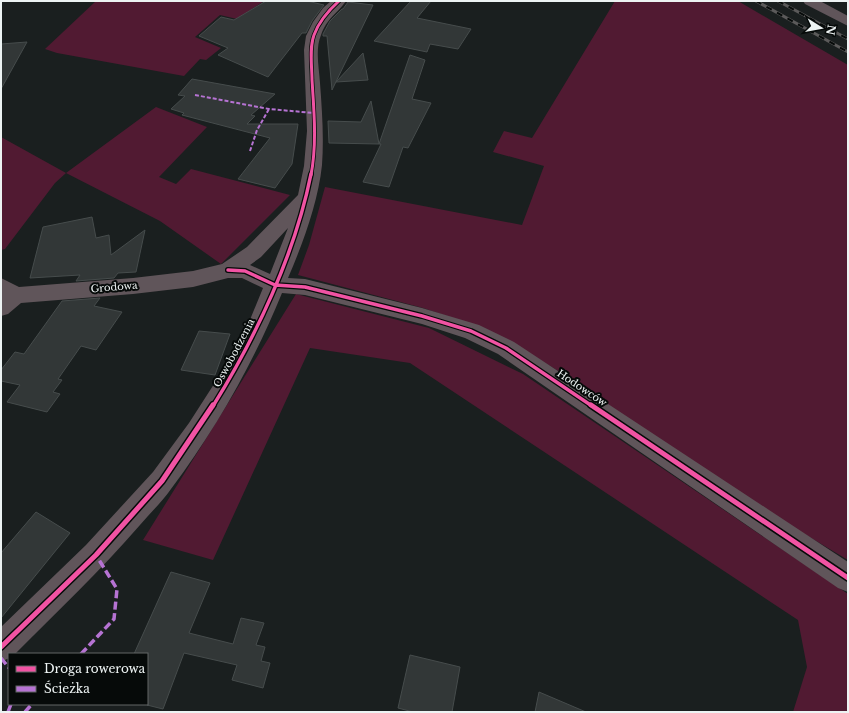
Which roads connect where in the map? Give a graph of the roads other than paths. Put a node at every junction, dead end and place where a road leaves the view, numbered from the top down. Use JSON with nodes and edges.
{"nodes":[{"id":1,"x":339,"y":1,"type":"edge"},
{"id":2,"x":810,"y":1,"type":"edge"},
{"id":3,"x":848,"y":22,"type":"edge"},
{"id":4,"x":307,"y":196,"type":"junction"},
{"id":5,"x":254,"y":252,"type":"junction"},
{"id":6,"x":286,"y":259,"type":"junction"},
{"id":7,"x":236,"y":270,"type":"junction"},
{"id":8,"x":275,"y":285,"type":"junction"},
{"id":9,"x":9,"y":290,"type":"edge"},
{"id":10,"x":1,"y":308,"type":"edge"},
{"id":11,"x":848,"y":578,"type":"edge"},
{"id":12,"x":1,"y":647,"type":"edge"}],
"edges":[{"from":1,"to":4,"type":"street","name":"Oswobodzenia"},
{"from":2,"to":3,"type":"street"},
{"from":4,"to":5,"type":"street","name":"Grodowa"},
{"from":4,"to":6,"type":"street","name":"Oswobodzenia"},
{"from":5,"to":6,"type":"street"},
{"from":5,"to":7,"type":"street","name":"Grodowa"},
{"from":6,"to":7,"type":"street","name":"Grodowa"},
{"from":6,"to":8,"type":"street","name":"Oswobodzenia"},
{"from":7,"to":8,"type":"street"},
{"from":7,"to":9,"type":"street","name":"Grodowa"},
{"from":8,"to":11,"type":"street","name":"Hodowców"},
{"from":8,"to":12,"type":"street","name":"Oswobodzenia"},
{"from":9,"to":10,"type":"street"}]}
